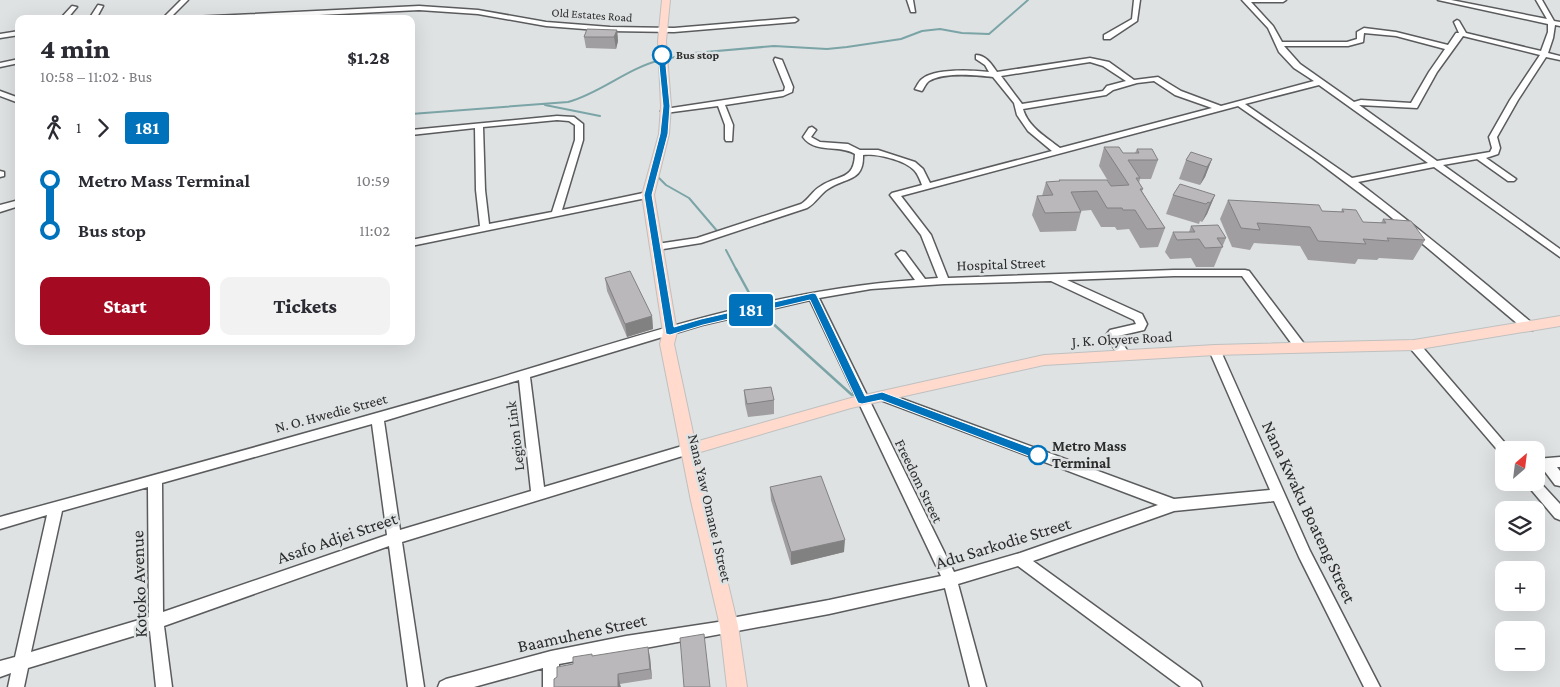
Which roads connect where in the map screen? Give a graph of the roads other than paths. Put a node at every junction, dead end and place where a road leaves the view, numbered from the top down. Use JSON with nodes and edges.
{"nodes":[{"id":1,"x":185,"y":0,"type":"edge"},
{"id":2,"x":422,"y":0,"type":"edge"},
{"id":3,"x":666,"y":0,"type":"edge"},
{"id":4,"x":910,"y":0,"type":"edge"},
{"id":5,"x":1137,"y":0,"type":"edge"},
{"id":6,"x":1245,"y":0,"type":"edge"},
{"id":7,"x":1250,"y":0,"type":"edge"},
{"id":8,"x":1283,"y":0,"type":"edge"},
{"id":9,"x":1441,"y":0,"type":"edge"},
{"id":10,"x":1539,"y":0,"type":"edge"},
{"id":11,"x":100,"y":6,"type":"dead end"},
{"id":12,"x":74,"y":7,"type":"dead end"},
{"id":13,"x":419,"y":8,"type":"junction"},
{"id":14,"x":913,"y":11,"type":"dead end"},
{"id":15,"x":326,"y":12,"type":"junction"},
{"id":16,"x":67,"y":15,"type":"edge"},
{"id":17,"x":94,"y":15,"type":"edge"},
{"id":18,"x":169,"y":15,"type":"edge"},
{"id":19,"x":269,"y":15,"type":"edge"},
{"id":20,"x":324,"y":15,"type":"edge"},
{"id":21,"x":795,"y":20,"type":"dead end"},
{"id":22,"x":1457,"y":22,"type":"dead end"},
{"id":23,"x":1557,"y":24,"type":"edge"},
{"id":24,"x":663,"y":30,"type":"junction"},
{"id":25,"x":15,"y":34,"type":"edge"},
{"id":26,"x":1462,"y":34,"type":"junction"},
{"id":27,"x":0,"y":36,"type":"edge"},
{"id":28,"x":1107,"y":37,"type":"dead end"},
{"id":29,"x":1279,"y":44,"type":"junction"},
{"id":30,"x":1450,"y":48,"type":"junction"},
{"id":31,"x":1544,"y":54,"type":"junction"},
{"id":32,"x":979,"y":57,"type":"dead end"},
{"id":33,"x":1560,"y":58,"type":"edge"},
{"id":34,"x":778,"y":60,"type":"dead end"},
{"id":35,"x":15,"y":62,"type":"edge"},
{"id":36,"x":0,"y":65,"type":"edge"},
{"id":37,"x":994,"y":75,"type":"junction"},
{"id":38,"x":1132,"y":82,"type":"junction"},
{"id":39,"x":1320,"y":82,"type":"junction"},
{"id":40,"x":919,"y":89,"type":"dead end"},
{"id":41,"x":0,"y":93,"type":"edge"},
{"id":42,"x":15,"y":99,"type":"edge"},
{"id":43,"x":721,"y":104,"type":"junction"},
{"id":44,"x":1242,"y":104,"type":"junction"},
{"id":45,"x":1354,"y":104,"type":"junction"},
{"id":46,"x":1020,"y":107,"type":"junction"},
{"id":47,"x":1222,"y":109,"type":"junction"},
{"id":48,"x":665,"y":111,"type":"junction"},
{"id":49,"x":479,"y":125,"type":"junction"},
{"id":50,"x":812,"y":130,"type":"dead end"},
{"id":51,"x":415,"y":133,"type":"edge"},
{"id":52,"x":728,"y":139,"type":"dead end"},
{"id":53,"x":1058,"y":151,"type":"junction"},
{"id":54,"x":858,"y":153,"type":"junction"},
{"id":55,"x":1479,"y":157,"type":"junction"},
{"id":56,"x":1437,"y":164,"type":"junction"},
{"id":57,"x":1511,"y":179,"type":"dead end"},
{"id":58,"x":1351,"y":181,"type":"junction"},
{"id":59,"x":928,"y":187,"type":"junction"},
{"id":60,"x":648,"y":195,"type":"junction"},
{"id":61,"x":15,"y":204,"type":"edge"},
{"id":62,"x":0,"y":209,"type":"edge"},
{"id":63,"x":556,"y":212,"type":"junction"},
{"id":64,"x":485,"y":228,"type":"junction"},
{"id":65,"x":415,"y":242,"type":"edge"},
{"id":66,"x":657,"y":247,"type":"junction"},
{"id":67,"x":901,"y":254,"type":"dead end"},
{"id":68,"x":1560,"y":254,"type":"edge"},
{"id":69,"x":1050,"y":276,"type":"junction"},
{"id":70,"x":944,"y":281,"type":"junction"},
{"id":71,"x":922,"y":282,"type":"junction"},
{"id":72,"x":813,"y":296,"type":"junction"},
{"id":73,"x":758,"y":308,"type":"joint"},
{"id":74,"x":1560,"y":321,"type":"edge"},
{"id":75,"x":1529,"y":327,"type":"junction"},
{"id":76,"x":670,"y":332,"type":"junction"},
{"id":77,"x":1414,"y":345,"type":"junction"},
{"id":78,"x":1301,"y":348,"type":"junction"},
{"id":79,"x":1215,"y":350,"type":"junction"},
{"id":80,"x":1124,"y":354,"type":"junction"},
{"id":81,"x":524,"y":375,"type":"junction"},
{"id":82,"x":882,"y":396,"type":"junction"},
{"id":83,"x":862,"y":401,"type":"junction"},
{"id":84,"x":377,"y":418,"type":"junction"},
{"id":85,"x":1497,"y":441,"type":"edge"},
{"id":86,"x":692,"y":448,"type":"junction"},
{"id":87,"x":1548,"y":463,"type":"edge"},
{"id":88,"x":155,"y":480,"type":"junction"},
{"id":89,"x":1560,"y":480,"type":"edge"},
{"id":90,"x":1541,"y":491,"type":"edge"},
{"id":91,"x":538,"y":493,"type":"junction"},
{"id":92,"x":1279,"y":495,"type":"junction"},
{"id":93,"x":56,"y":506,"type":"junction"},
{"id":94,"x":1174,"y":506,"type":"junction"},
{"id":95,"x":1560,"y":514,"type":"edge"},
{"id":96,"x":0,"y":523,"type":"edge"},
{"id":97,"x":394,"y":538,"type":"junction"},
{"id":98,"x":1020,"y":560,"type":"junction"},
{"id":99,"x":950,"y":580,"type":"junction"},
{"id":100,"x":156,"y":622,"type":"junction"},
{"id":101,"x":733,"y":625,"type":"junction"},
{"id":102,"x":551,"y":658,"type":"junction"},
{"id":103,"x":21,"y":662,"type":"junction"},
{"id":104,"x":0,"y":669,"type":"edge"},
{"id":105,"x":16,"y":687,"type":"edge"},
{"id":106,"x":164,"y":687,"type":"edge"},
{"id":107,"x":416,"y":687,"type":"edge"},
{"id":108,"x":446,"y":687,"type":"edge"},
{"id":109,"x":551,"y":687,"type":"edge"},
{"id":110,"x":736,"y":687,"type":"edge"},
{"id":111,"x":745,"y":687,"type":"edge"},
{"id":112,"x":978,"y":687,"type":"edge"},
{"id":113,"x":1194,"y":687,"type":"edge"},
{"id":114,"x":1372,"y":687,"type":"edge"},
{"id":115,"x":1378,"y":687,"type":"edge"}],
"edges":[{"from":1,"to":18,"type":"street"},
{"from":2,"to":13,"type":"street"},
{"from":3,"to":24,"type":"main road","name":"Nana Yaw Omane I Street"},
{"from":4,"to":14,"type":"street"},
{"from":5,"to":28,"type":"street"},
{"from":6,"to":29,"type":"street"},
{"from":7,"to":8,"type":"street"},
{"from":9,"to":23,"type":"street"},
{"from":10,"to":23,"type":"street"},
{"from":11,"to":17,"type":"street"},
{"from":12,"to":16,"type":"street"},
{"from":13,"to":15,"type":"street","name":"Old Estates Road"},
{"from":13,"to":24,"type":"street","name":"Old Estates Road"},
{"from":15,"to":19,"type":"street","name":"Old Estates Road"},
{"from":15,"to":20,"type":"street"},
{"from":21,"to":24,"type":"street","name":"Old Estates Road"},
{"from":22,"to":26,"type":"street"},
{"from":23,"to":31,"type":"street"},
{"from":24,"to":48,"type":"main road","name":"Nana Yaw Omane I Street"},
{"from":25,"to":27,"type":"street"},
{"from":26,"to":30,"type":"street"},
{"from":26,"to":31,"type":"street"},
{"from":29,"to":30,"type":"street"},
{"from":29,"to":39,"type":"street"},
{"from":30,"to":45,"type":"street"},
{"from":31,"to":33,"type":"street"},
{"from":31,"to":55,"type":"street"},
{"from":32,"to":37,"type":"street"},
{"from":34,"to":43,"type":"street"},
{"from":35,"to":36,"type":"street"},
{"from":37,"to":38,"type":"street"},
{"from":37,"to":40,"type":"street"},
{"from":37,"to":46,"type":"street"},
{"from":38,"to":46,"type":"street"},
{"from":38,"to":47,"type":"street"},
{"from":39,"to":44,"type":"street"},
{"from":39,"to":45,"type":"street"},
{"from":41,"to":42,"type":"street"},
{"from":43,"to":48,"type":"street"},
{"from":43,"to":52,"type":"street"},
{"from":44,"to":47,"type":"street"},
{"from":44,"to":58,"type":"street"},
{"from":45,"to":56,"type":"street"},
{"from":46,"to":53,"type":"street"},
{"from":47,"to":53,"type":"street"},
{"from":48,"to":60,"type":"main road","name":"Nana Yaw Omane I Street"},
{"from":49,"to":51,"type":"street"},
{"from":49,"to":63,"type":"street"},
{"from":49,"to":64,"type":"street"},
{"from":50,"to":54,"type":"street"},
{"from":53,"to":59,"type":"street"},
{"from":54,"to":59,"type":"street"},
{"from":54,"to":66,"type":"street"},
{"from":55,"to":56,"type":"street"},
{"from":55,"to":57,"type":"street"},
{"from":56,"to":58,"type":"street"},
{"from":56,"to":68,"type":"street"},
{"from":58,"to":75,"type":"street"},
{"from":59,"to":70,"type":"street"},
{"from":60,"to":63,"type":"street"},
{"from":60,"to":66,"type":"main road","name":"Nana Yaw Omane I Street"},
{"from":61,"to":62,"type":"street"},
{"from":63,"to":64,"type":"street"},
{"from":64,"to":65,"type":"street"},
{"from":66,"to":76,"type":"main road","name":"Nana Yaw Omane I Street"},
{"from":67,"to":71,"type":"street"},
{"from":69,"to":70,"type":"street","name":"Hospital Street"},
{"from":69,"to":78,"type":"street","name":"Hospital Street"},
{"from":69,"to":80,"type":"street"},
{"from":70,"to":71,"type":"street","name":"Hospital Street"},
{"from":71,"to":72,"type":"street","name":"Hospital Street"},
{"from":72,"to":73,"type":"street","name":"Hospital Street"},
{"from":72,"to":83,"type":"street","name":"Freedom Street"},
{"from":73,"to":76,"type":"street","name":"Hospital Street"},
{"from":74,"to":75,"type":"main road","name":"J. K. Okyere Road"},
{"from":75,"to":77,"type":"main road","name":"J. K. Okyere Road"},
{"from":76,"to":81,"type":"street","name":"N. O. Hwedie Street"},
{"from":76,"to":86,"type":"main road","name":"Nana Yaw Omane I Street"},
{"from":77,"to":78,"type":"main road","name":"J. K. Okyere Road"},
{"from":77,"to":85,"type":"street"},
{"from":78,"to":79,"type":"main road","name":"J. K. Okyere Road"},
{"from":79,"to":80,"type":"main road","name":"J. K. Okyere Road"},
{"from":79,"to":92,"type":"street","name":"Nana Kwaku Boateng Street"},
{"from":80,"to":82,"type":"main road","name":"J. K. Okyere Road"},
{"from":81,"to":84,"type":"street","name":"N. O. Hwedie Street"},
{"from":81,"to":91,"type":"street","name":"Legion Link"},
{"from":82,"to":83,"type":"main road","name":"J. K. Okyere Road"},
{"from":82,"to":94,"type":"street"},
{"from":83,"to":86,"type":"main road","name":"J. K. Okyere Road"},
{"from":83,"to":99,"type":"street","name":"Freedom Street"},
{"from":84,"to":88,"type":"street","name":"N. O. Hwedie Street"},
{"from":84,"to":97,"type":"street"},
{"from":86,"to":91,"type":"street","name":"Asafo Adjei Street"},
{"from":86,"to":101,"type":"main road","name":"Nana Yaw Omane I Street"},
{"from":87,"to":89,"type":"street"},
{"from":88,"to":93,"type":"street","name":"N. O. Hwedie Street"},
{"from":88,"to":100,"type":"street","name":"Kotoko Avenue"},
{"from":90,"to":95,"type":"street"},
{"from":91,"to":97,"type":"street","name":"Asafo Adjei Street"},
{"from":92,"to":94,"type":"street","name":"Adu Sarkodie Street"},
{"from":92,"to":114,"type":"street","name":"Nana Kwaku Boateng Street"},
{"from":93,"to":96,"type":"street","name":"N. O. Hwedie Street"},
{"from":93,"to":103,"type":"street"},
{"from":94,"to":98,"type":"street","name":"Adu Sarkodie Street"},
{"from":97,"to":100,"type":"street","name":"Asafo Adjei Street"},
{"from":97,"to":107,"type":"street"},
{"from":98,"to":99,"type":"street","name":"Adu Sarkodie Street"},
{"from":98,"to":113,"type":"street"},
{"from":99,"to":101,"type":"street","name":"Adu Sarkodie Street"},
{"from":99,"to":112,"type":"street","name":"Freedom Street"},
{"from":100,"to":103,"type":"street","name":"Asafo Adjei Street"},
{"from":100,"to":106,"type":"street","name":"Kotoko Avenue"},
{"from":101,"to":102,"type":"street","name":"Baamuhene Street"},
{"from":101,"to":110,"type":"main road","name":"Nana Yaw Omane I Street"},
{"from":101,"to":111,"type":"main road","name":"Nana Yaw Omane I Street"},
{"from":102,"to":108,"type":"street","name":"Baamuhene Street"},
{"from":102,"to":109,"type":"street"},
{"from":103,"to":104,"type":"street","name":"Asafo Adjei Street"},
{"from":103,"to":105,"type":"street"},
{"from":114,"to":115,"type":"street"}]}
